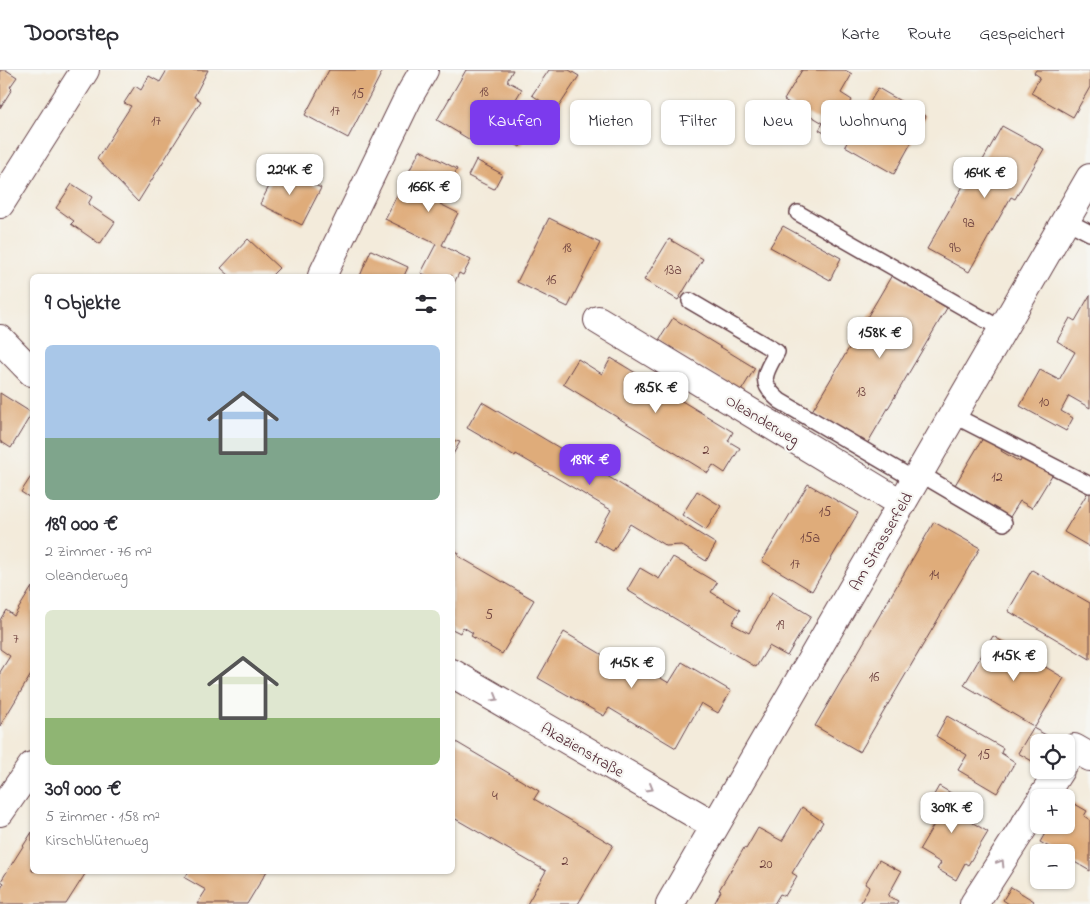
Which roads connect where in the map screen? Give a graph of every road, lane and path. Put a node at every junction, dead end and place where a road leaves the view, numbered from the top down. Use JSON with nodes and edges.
{"nodes":[{"id":1,"x":85,"y":70,"type":"edge"},
{"id":2,"x":424,"y":70,"type":"edge"},
{"id":3,"x":1090,"y":178,"type":"edge"},
{"id":4,"x":0,"y":204,"type":"edge"},
{"id":5,"x":798,"y":213,"type":"dead end"},
{"id":6,"x":1078,"y":227,"type":"edge"},
{"id":7,"x":323,"y":274,"type":"edge"},
{"id":8,"x":690,"y":301,"type":"dead end"},
{"id":9,"x":598,"y":320,"type":"dead end"},
{"id":10,"x":1003,"y":330,"type":"junction"},
{"id":11,"x":0,"y":339,"type":"edge"},
{"id":12,"x":30,"y":370,"type":"edge"},
{"id":13,"x":953,"y":415,"type":"junction"},
{"id":14,"x":917,"y":476,"type":"junction"},
{"id":15,"x":1090,"y":485,"type":"edge"},
{"id":16,"x":902,"y":504,"type":"junction"},
{"id":17,"x":1004,"y":523,"type":"dead end"},
{"id":18,"x":455,"y":675,"type":"edge"},
{"id":19,"x":1075,"y":749,"type":"edge"},
{"id":20,"x":1090,"y":757,"type":"edge"},
{"id":21,"x":30,"y":769,"type":"edge"},
{"id":22,"x":0,"y":812,"type":"edge"},
{"id":23,"x":1030,"y":817,"type":"edge"},
{"id":24,"x":714,"y":825,"type":"junction"},
{"id":25,"x":670,"y":904,"type":"edge"},
{"id":26,"x":974,"y":904,"type":"edge"}],
"edges":[{"from":1,"to":4,"type":"street"},
{"from":2,"to":7,"type":"street"},
{"from":3,"to":6,"type":"street","name":"Am Strasserfeld"},
{"from":5,"to":10,"type":"lane"},
{"from":6,"to":10,"type":"street","name":"Am Strasserfeld"},
{"from":8,"to":14,"type":"lane"},
{"from":9,"to":16,"type":"street","name":"Oleanderweg"},
{"from":10,"to":13,"type":"street","name":"Am Strasserfeld"},
{"from":11,"to":12,"type":"street"},
{"from":13,"to":14,"type":"street","name":"Am Strasserfeld"},
{"from":13,"to":15,"type":"lane"},
{"from":14,"to":16,"type":"street","name":"Am Strasserfeld"},
{"from":14,"to":17,"type":"lane"},
{"from":16,"to":24,"type":"street","name":"Am Strasserfeld"},
{"from":18,"to":24,"type":"street","name":"Akazienstraße","one_way":true},
{"from":19,"to":20,"type":"street"},
{"from":21,"to":22,"type":"street"},
{"from":26,"to":23,"type":"street","one_way":true},
{"from":24,"to":25,"type":"street","name":"Am Strasserfeld"}]}
